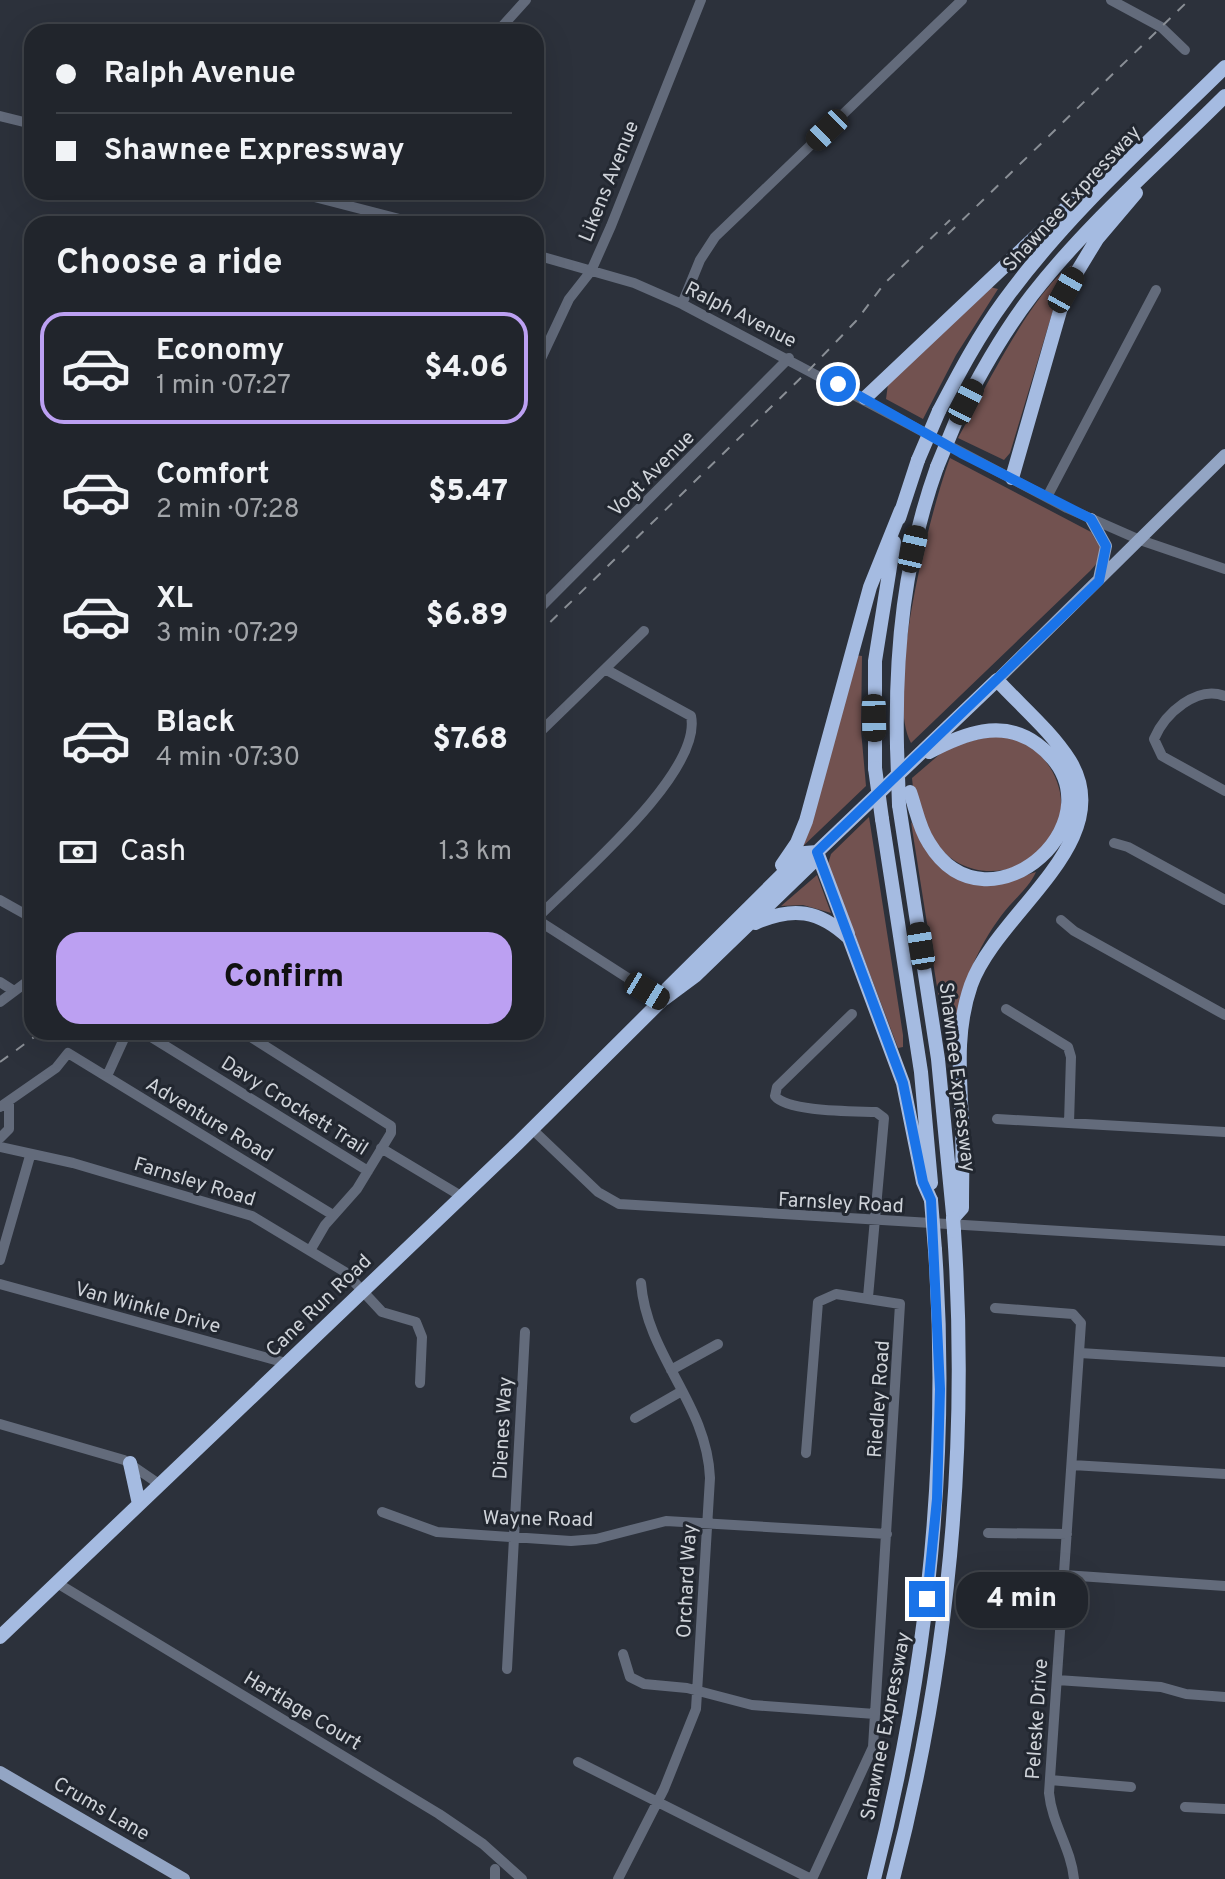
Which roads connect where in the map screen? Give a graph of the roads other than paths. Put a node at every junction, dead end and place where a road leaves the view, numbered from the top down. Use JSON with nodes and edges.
{"nodes":[{"id":1,"x":526,"y":0,"type":"edge"},
{"id":2,"x":701,"y":0,"type":"edge"},
{"id":3,"x":962,"y":0,"type":"edge"},
{"id":4,"x":1111,"y":0,"type":"edge"},
{"id":5,"x":504,"y":24,"type":"edge"},
{"id":6,"x":1185,"y":50,"type":"dead end"},
{"id":7,"x":1225,"y":67,"type":"edge"},
{"id":8,"x":1225,"y":96,"type":"edge"},
{"id":9,"x":0,"y":116,"type":"edge"},
{"id":10,"x":24,"y":122,"type":"edge"},
{"id":11,"x":1138,"y":151,"type":"junction"},
{"id":12,"x":1169,"y":152,"type":"junction"},
{"id":13,"x":326,"y":200,"type":"edge"},
{"id":14,"x":388,"y":216,"type":"edge"},
{"id":15,"x":544,"y":257,"type":"edge"},
{"id":16,"x":591,"y":271,"type":"junction"},
{"id":17,"x":1156,"y":290,"type":"dead end"},
{"id":18,"x":682,"y":304,"type":"junction"},
{"id":19,"x":544,"y":352,"type":"edge"},
{"id":20,"x":789,"y":358,"type":"junction"},
{"id":21,"x":865,"y":398,"type":"junction"},
{"id":22,"x":1225,"y":455,"type":"edge"},
{"id":23,"x":1012,"y":478,"type":"junction"},
{"id":24,"x":1047,"y":497,"type":"junction"},
{"id":25,"x":901,"y":510,"type":"junction"},
{"id":26,"x":1091,"y":519,"type":"junction"},
{"id":27,"x":1140,"y":540,"type":"junction"},
{"id":28,"x":1225,"y":569,"type":"edge"},
{"id":29,"x":1099,"y":581,"type":"junction"},
{"id":30,"x":544,"y":604,"type":"edge"},
{"id":31,"x":644,"y":631,"type":"dead end"},
{"id":32,"x":605,"y":669,"type":"junction"},
{"id":33,"x":997,"y":680,"type":"junction"},
{"id":34,"x":1225,"y":696,"type":"edge"},
{"id":35,"x":544,"y":728,"type":"edge"},
{"id":36,"x":897,"y":747,"type":"junction"},
{"id":37,"x":918,"y":758,"type":"junction"},
{"id":38,"x":1225,"y":791,"type":"edge"},
{"id":39,"x":1114,"y":843,"type":"dead end"},
{"id":40,"x":817,"y":852,"type":"junction"},
{"id":41,"x":757,"y":898,"type":"junction"},
{"id":42,"x":0,"y":900,"type":"edge"},
{"id":43,"x":1225,"y":900,"type":"edge"},
{"id":44,"x":544,"y":911,"type":"edge"},
{"id":45,"x":24,"y":914,"type":"edge"},
{"id":46,"x":1061,"y":920,"type":"dead end"},
{"id":47,"x":544,"y":924,"type":"edge"},
{"id":48,"x":740,"y":930,"type":"junction"},
{"id":49,"x":849,"y":938,"type":"junction"},
{"id":50,"x":0,"y":982,"type":"edge"},
{"id":51,"x":24,"y":984,"type":"edge"},
{"id":52,"x":14,"y":991,"type":"junction"},
{"id":53,"x":662,"y":1000,"type":"junction"},
{"id":54,"x":0,"y":1002,"type":"edge"},
{"id":55,"x":1006,"y":1009,"type":"dead end"},
{"id":56,"x":852,"y":1014,"type":"dead end"},
{"id":57,"x":1225,"y":1015,"type":"edge"},
{"id":58,"x":123,"y":1040,"type":"edge"},
{"id":59,"x":156,"y":1040,"type":"edge"},
{"id":60,"x":256,"y":1040,"type":"edge"},
{"id":61,"x":107,"y":1076,"type":"junction"},
{"id":62,"x":4,"y":1104,"type":"edge"},
{"id":63,"x":997,"y":1119,"type":"dead end"},
{"id":64,"x":1069,"y":1123,"type":"junction"},
{"id":65,"x":532,"y":1129,"type":"junction"},
{"id":66,"x":9,"y":1130,"type":"junction"},
{"id":67,"x":1225,"y":1132,"type":"edge"},
{"id":68,"x":0,"y":1138,"type":"edge"},
{"id":69,"x":0,"y":1147,"type":"edge"},
{"id":70,"x":381,"y":1148,"type":"junction"},
{"id":71,"x":26,"y":1155,"type":"junction"},
{"id":72,"x":368,"y":1171,"type":"junction"},
{"id":73,"x":461,"y":1196,"type":"junction"},
{"id":74,"x":931,"y":1200,"type":"junction"},
{"id":75,"x":333,"y":1215,"type":"junction"},
{"id":76,"x":953,"y":1218,"type":"junction"},
{"id":77,"x":875,"y":1221,"type":"junction"},
{"id":78,"x":1225,"y":1241,"type":"edge"},
{"id":79,"x":311,"y":1249,"type":"junction"},
{"id":80,"x":0,"y":1260,"type":"edge"},
{"id":81,"x":641,"y":1283,"type":"dead end"},
{"id":82,"x":0,"y":1284,"type":"edge"},
{"id":83,"x":362,"y":1290,"type":"junction"},
{"id":84,"x":868,"y":1297,"type":"junction"},
{"id":85,"x":995,"y":1308,"type":"dead end"},
{"id":86,"x":525,"y":1332,"type":"dead end"},
{"id":87,"x":718,"y":1344,"type":"dead end"},
{"id":88,"x":1080,"y":1353,"type":"junction"},
{"id":89,"x":1225,"y":1362,"type":"edge"},
{"id":90,"x":286,"y":1363,"type":"junction"},
{"id":91,"x":671,"y":1370,"type":"junction"},
{"id":92,"x":420,"y":1383,"type":"dead end"},
{"id":93,"x":682,"y":1391,"type":"junction"},
{"id":94,"x":635,"y":1418,"type":"dead end"},
{"id":95,"x":0,"y":1424,"type":"edge"},
{"id":96,"x":806,"y":1453,"type":"dead end"},
{"id":97,"x":130,"y":1463,"type":"junction"},
{"id":98,"x":1072,"y":1465,"type":"junction"},
{"id":99,"x":1225,"y":1474,"type":"edge"},
{"id":100,"x":159,"y":1484,"type":"junction"},
{"id":101,"x":139,"y":1504,"type":"junction"},
{"id":102,"x":382,"y":1512,"type":"dead end"},
{"id":103,"x":707,"y":1523,"type":"junction"},
{"id":104,"x":988,"y":1533,"type":"dead end"},
{"id":105,"x":887,"y":1534,"type":"junction"},
{"id":106,"x":1067,"y":1534,"type":"junction"},
{"id":107,"x":514,"y":1538,"type":"junction"},
{"id":108,"x":1064,"y":1575,"type":"junction"},
{"id":109,"x":57,"y":1583,"type":"junction"},
{"id":110,"x":1225,"y":1586,"type":"edge"},
{"id":111,"x":0,"y":1637,"type":"edge"},
{"id":112,"x":623,"y":1654,"type":"dead end"},
{"id":113,"x":507,"y":1669,"type":"dead end"},
{"id":114,"x":1057,"y":1680,"type":"junction"},
{"id":115,"x":697,"y":1691,"type":"junction"},
{"id":116,"x":1225,"y":1697,"type":"edge"},
{"id":117,"x":875,"y":1714,"type":"junction"},
{"id":118,"x":578,"y":1762,"type":"dead end"},
{"id":119,"x":0,"y":1772,"type":"edge"},
{"id":120,"x":1050,"y":1780,"type":"junction"},
{"id":121,"x":1131,"y":1787,"type":"dead end"},
{"id":122,"x":657,"y":1802,"type":"junction"},
{"id":123,"x":1185,"y":1807,"type":"dead end"},
{"id":124,"x":1225,"y":1809,"type":"edge"},
{"id":125,"x":184,"y":1879,"type":"edge"},
{"id":126,"x":522,"y":1879,"type":"edge"},
{"id":127,"x":618,"y":1879,"type":"edge"},
{"id":128,"x":812,"y":1879,"type":"edge"},
{"id":129,"x":874,"y":1879,"type":"edge"},
{"id":130,"x":893,"y":1879,"type":"edge"},
{"id":131,"x":1074,"y":1879,"type":"edge"}],
"edges":[{"from":1,"to":5,"type":"street"},
{"from":2,"to":16,"type":"street","name":"Likens Avenue"},
{"from":3,"to":18,"type":"street"},
{"from":4,"to":6,"type":"street"},
{"from":7,"to":11,"type":"highway","name":"Shawnee Expressway"},
{"from":8,"to":12,"type":"highway","name":"Shawnee Expressway"},
{"from":9,"to":10,"type":"street"},
{"from":11,"to":21,"type":"highway"},
{"from":11,"to":25,"type":"highway","name":"Shawnee Expressway","bridge":true},
{"from":12,"to":23,"type":"highway"},
{"from":12,"to":36,"type":"highway","name":"Shawnee Expressway","bridge":true},
{"from":13,"to":14,"type":"street"},
{"from":15,"to":16,"type":"street","name":"Ralph Avenue"},
{"from":16,"to":18,"type":"street","name":"Ralph Avenue"},
{"from":16,"to":19,"type":"street","name":"Likens Avenue"},
{"from":17,"to":24,"type":"street"},
{"from":18,"to":20,"type":"street","name":"Ralph Avenue"},
{"from":20,"to":21,"type":"street","name":"Ralph Avenue"},
{"from":20,"to":30,"type":"street","name":"Vogt Avenue"},
{"from":21,"to":23,"type":"street","name":"Ralph Avenue"},
{"from":22,"to":27,"type":"main road","name":"Cane Run Road"},
{"from":23,"to":24,"type":"street","name":"Ralph Avenue"},
{"from":24,"to":26,"type":"street","name":"Ralph Avenue"},
{"from":25,"to":41,"type":"highway"},
{"from":25,"to":74,"type":"highway","name":"Shawnee Expressway","bridge":true},
{"from":26,"to":27,"type":"street","name":"Ralph Avenue"},
{"from":26,"to":29,"type":"main road"},
{"from":27,"to":28,"type":"street","name":"Ralph Avenue"},
{"from":27,"to":29,"type":"main road","name":"Cane Run Road"},
{"from":29,"to":33,"type":"main road","name":"Cane Run Road"},
{"from":31,"to":32,"type":"street"},
{"from":32,"to":35,"type":"street"},
{"from":32,"to":44,"type":"street"},
{"from":33,"to":37,"type":"highway","name":"Cane Run Road"},
{"from":33,"to":76,"type":"highway"},
{"from":34,"to":38,"type":"street"},
{"from":36,"to":37,"type":"highway","bridge":true},
{"from":36,"to":76,"type":"highway","name":"Shawnee Expressway","bridge":true},
{"from":37,"to":40,"type":"highway","name":"Cane Run Road"},
{"from":39,"to":43,"type":"street"},
{"from":40,"to":41,"type":"highway","name":"Cane Run Road"},
{"from":40,"to":48,"type":"highway","name":"Cane Run Road"},
{"from":40,"to":49,"type":"highway"},
{"from":41,"to":53,"type":"highway","name":"Cane Run Road"},
{"from":42,"to":45,"type":"street"},
{"from":46,"to":57,"type":"street"},
{"from":47,"to":53,"type":"street"},
{"from":48,"to":49,"type":"highway"},
{"from":48,"to":53,"type":"highway","name":"Cane Run Road"},
{"from":49,"to":74,"type":"highway"},
{"from":50,"to":52,"type":"street"},
{"from":51,"to":52,"type":"street"},
{"from":52,"to":54,"type":"street"},
{"from":53,"to":65,"type":"highway","name":"Cane Run Road"},
{"from":55,"to":64,"type":"street"},
{"from":56,"to":77,"type":"street"},
{"from":58,"to":61,"type":"street"},
{"from":59,"to":72,"type":"street","name":"Davy Crockett Trail"},
{"from":60,"to":70,"type":"street"},
{"from":61,"to":62,"type":"street","name":"Adventure Road"},
{"from":61,"to":75,"type":"street","name":"Adventure Road"},
{"from":62,"to":66,"type":"street"},
{"from":63,"to":64,"type":"street"},
{"from":64,"to":67,"type":"street"},
{"from":65,"to":73,"type":"highway","name":"Cane Run Road"},
{"from":65,"to":77,"type":"street","name":"Farnsley Road"},
{"from":66,"to":68,"type":"street"},
{"from":66,"to":71,"type":"street"},
{"from":69,"to":71,"type":"street","name":"Farnsley Road"},
{"from":70,"to":72,"type":"street","name":"Davy Crockett Trail"},
{"from":70,"to":73,"type":"street","name":"Davy Crockett Trail"},
{"from":71,"to":79,"type":"street","name":"Farnsley Road"},
{"from":71,"to":80,"type":"street"},
{"from":72,"to":75,"type":"street"},
{"from":73,"to":83,"type":"highway","name":"Cane Run Road"},
{"from":74,"to":129,"type":"highway","name":"Shawnee Expressway","bridge":true},
{"from":75,"to":79,"type":"street"},
{"from":76,"to":130,"type":"highway","name":"Shawnee Expressway","bridge":true},
{"from":77,"to":78,"type":"street","name":"Farnsley Road"},
{"from":77,"to":84,"type":"street"},
{"from":79,"to":83,"type":"street","name":"Farnsley Road"},
{"from":81,"to":91,"type":"street","name":"Orchard Way"},
{"from":82,"to":90,"type":"street","name":"Van Winkle Drive"},
{"from":83,"to":90,"type":"highway","name":"Cane Run Road"},
{"from":83,"to":92,"type":"street","name":"Farnsley Road"},
{"from":84,"to":96,"type":"street"},
{"from":84,"to":105,"type":"street","name":"Riedley Road"},
{"from":85,"to":88,"type":"street","name":"Peleske Drive"},
{"from":86,"to":107,"type":"street","name":"Dienes Way"},
{"from":87,"to":91,"type":"street"},
{"from":88,"to":89,"type":"street"},
{"from":88,"to":98,"type":"street","name":"Peleske Drive"},
{"from":90,"to":100,"type":"highway","name":"Cane Run Road"},
{"from":91,"to":93,"type":"street","name":"Orchard Way"},
{"from":93,"to":94,"type":"street"},
{"from":93,"to":103,"type":"street","name":"Orchard Way"},
{"from":95,"to":97,"type":"street"},
{"from":97,"to":100,"type":"street"},
{"from":97,"to":101,"type":"highway"},
{"from":98,"to":99,"type":"street"},
{"from":98,"to":106,"type":"street","name":"Peleske Drive"},
{"from":100,"to":101,"type":"highway","name":"Cane Run Road"},
{"from":101,"to":109,"type":"highway","name":"Cane Run Road"},
{"from":102,"to":107,"type":"street","name":"Wayne Road"},
{"from":103,"to":105,"type":"street","name":"Wayne Road"},
{"from":103,"to":107,"type":"street","name":"Wayne Road"},
{"from":103,"to":115,"type":"street","name":"Orchard Way"},
{"from":104,"to":106,"type":"street"},
{"from":105,"to":117,"type":"street","name":"Riedley Road"},
{"from":106,"to":108,"type":"street","name":"Peleske Drive"},
{"from":107,"to":113,"type":"street","name":"Dienes Way"},
{"from":108,"to":110,"type":"street"},
{"from":108,"to":114,"type":"street","name":"Peleske Drive"},
{"from":109,"to":111,"type":"highway","name":"Cane Run Road"},
{"from":109,"to":126,"type":"street","name":"Hartlage Court"},
{"from":112,"to":115,"type":"street"},
{"from":114,"to":116,"type":"street"},
{"from":114,"to":120,"type":"street","name":"Peleske Drive"},
{"from":115,"to":117,"type":"street"},
{"from":115,"to":122,"type":"street","name":"Orchard Way"},
{"from":117,"to":128,"type":"street","name":"Riedley Road"},
{"from":118,"to":122,"type":"street"},
{"from":119,"to":125,"type":"main road","name":"Crums Lane"},
{"from":120,"to":121,"type":"street"},
{"from":120,"to":131,"type":"street","name":"Peleske Drive"},
{"from":122,"to":127,"type":"street","name":"Orchard Way"},
{"from":122,"to":128,"type":"street"},
{"from":123,"to":124,"type":"street"}]}
